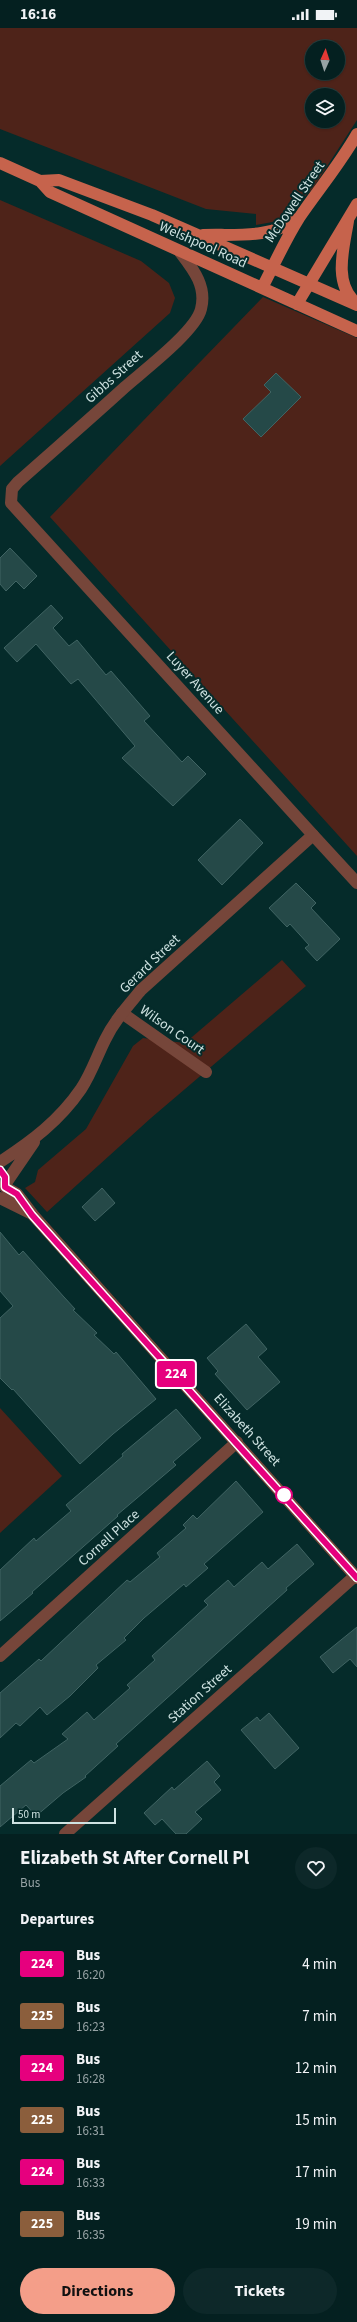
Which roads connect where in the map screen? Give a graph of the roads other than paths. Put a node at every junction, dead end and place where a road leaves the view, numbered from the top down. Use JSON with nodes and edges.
{"nodes":[{"id":1,"x":357,"y":134,"type":"edge"},
{"id":2,"x":0,"y":163,"type":"edge"},
{"id":3,"x":40,"y":180,"type":"junction"},
{"id":4,"x":357,"y":204,"type":"edge"},
{"id":5,"x":349,"y":216,"type":"junction"},
{"id":6,"x":300,"y":217,"type":"junction"},
{"id":7,"x":200,"y":235,"type":"junction"},
{"id":8,"x":180,"y":252,"type":"junction"},
{"id":9,"x":272,"y":267,"type":"junction"},
{"id":10,"x":308,"y":283,"type":"junction"},
{"id":11,"x":262,"y":288,"type":"junction"},
{"id":12,"x":297,"y":304,"type":"junction"},
{"id":13,"x":357,"y":304,"type":"edge"},
{"id":14,"x":357,"y":331,"type":"edge"},
{"id":15,"x":5,"y":503,"type":"edge"},
{"id":16,"x":313,"y":835,"type":"junction"},
{"id":17,"x":357,"y":883,"type":"edge"},
{"id":18,"x":122,"y":1013,"type":"junction"},
{"id":19,"x":206,"y":1072,"type":"dead end"},
{"id":20,"x":36,"y":1138,"type":"junction"},
{"id":21,"x":0,"y":1162,"type":"edge"},
{"id":22,"x":0,"y":1170,"type":"edge"},
{"id":23,"x":3,"y":1191,"type":"edge"},
{"id":24,"x":237,"y":1442,"type":"junction"},
{"id":25,"x":356,"y":1577,"type":"edge"},
{"id":26,"x":0,"y":1656,"type":"edge"},
{"id":27,"x":65,"y":1834,"type":"edge"}],
"edges":[{"from":1,"to":6,"type":"main road","name":"McDowell Street"},
{"from":2,"to":3,"type":"main road","name":"Welshpool Road"},
{"from":3,"to":7,"type":"main road","name":"Welshpool Road"},
{"from":3,"to":8,"type":"main road","name":"Welshpool Road"},
{"from":4,"to":5,"type":"main road"},
{"from":5,"to":10,"type":"main road"},
{"from":5,"to":13,"type":"main road"},
{"from":6,"to":7,"type":"main road"},
{"from":6,"to":9,"type":"main road","name":"McDowell Street"},
{"from":7,"to":9,"type":"main road","name":"Welshpool Road"},
{"from":8,"to":11,"type":"main road","name":"Welshpool Road"},
{"from":8,"to":15,"type":"street","name":"Gibbs Street"},
{"from":9,"to":10,"type":"main road","name":"Welshpool Road"},
{"from":9,"to":11,"type":"main road","name":"McDowell Street"},
{"from":10,"to":12,"type":"main road"},
{"from":10,"to":13,"type":"main road","name":"Welshpool Road"},
{"from":11,"to":12,"type":"main road","name":"Welshpool Road"},
{"from":12,"to":14,"type":"main road","name":"Welshpool Road"},
{"from":15,"to":16,"type":"street","name":"Luyer Avenue"},
{"from":16,"to":17,"type":"street","name":"Luyer Avenue"},
{"from":16,"to":18,"type":"street","name":"Gerard Street"},
{"from":18,"to":19,"type":"street","name":"Wilson Court"},
{"from":18,"to":20,"type":"street","name":"Gerard Street"},
{"from":20,"to":21,"type":"street","name":"Gerard Street"},
{"from":20,"to":23,"type":"street","name":"Gerard Street"},
{"from":22,"to":23,"type":"street"},
{"from":23,"to":24,"type":"street","name":"Elizabeth Street"},
{"from":24,"to":25,"type":"street","name":"Elizabeth Street"},
{"from":24,"to":26,"type":"street","name":"Cornell Place"},
{"from":25,"to":27,"type":"street","name":"Station Street"}]}
